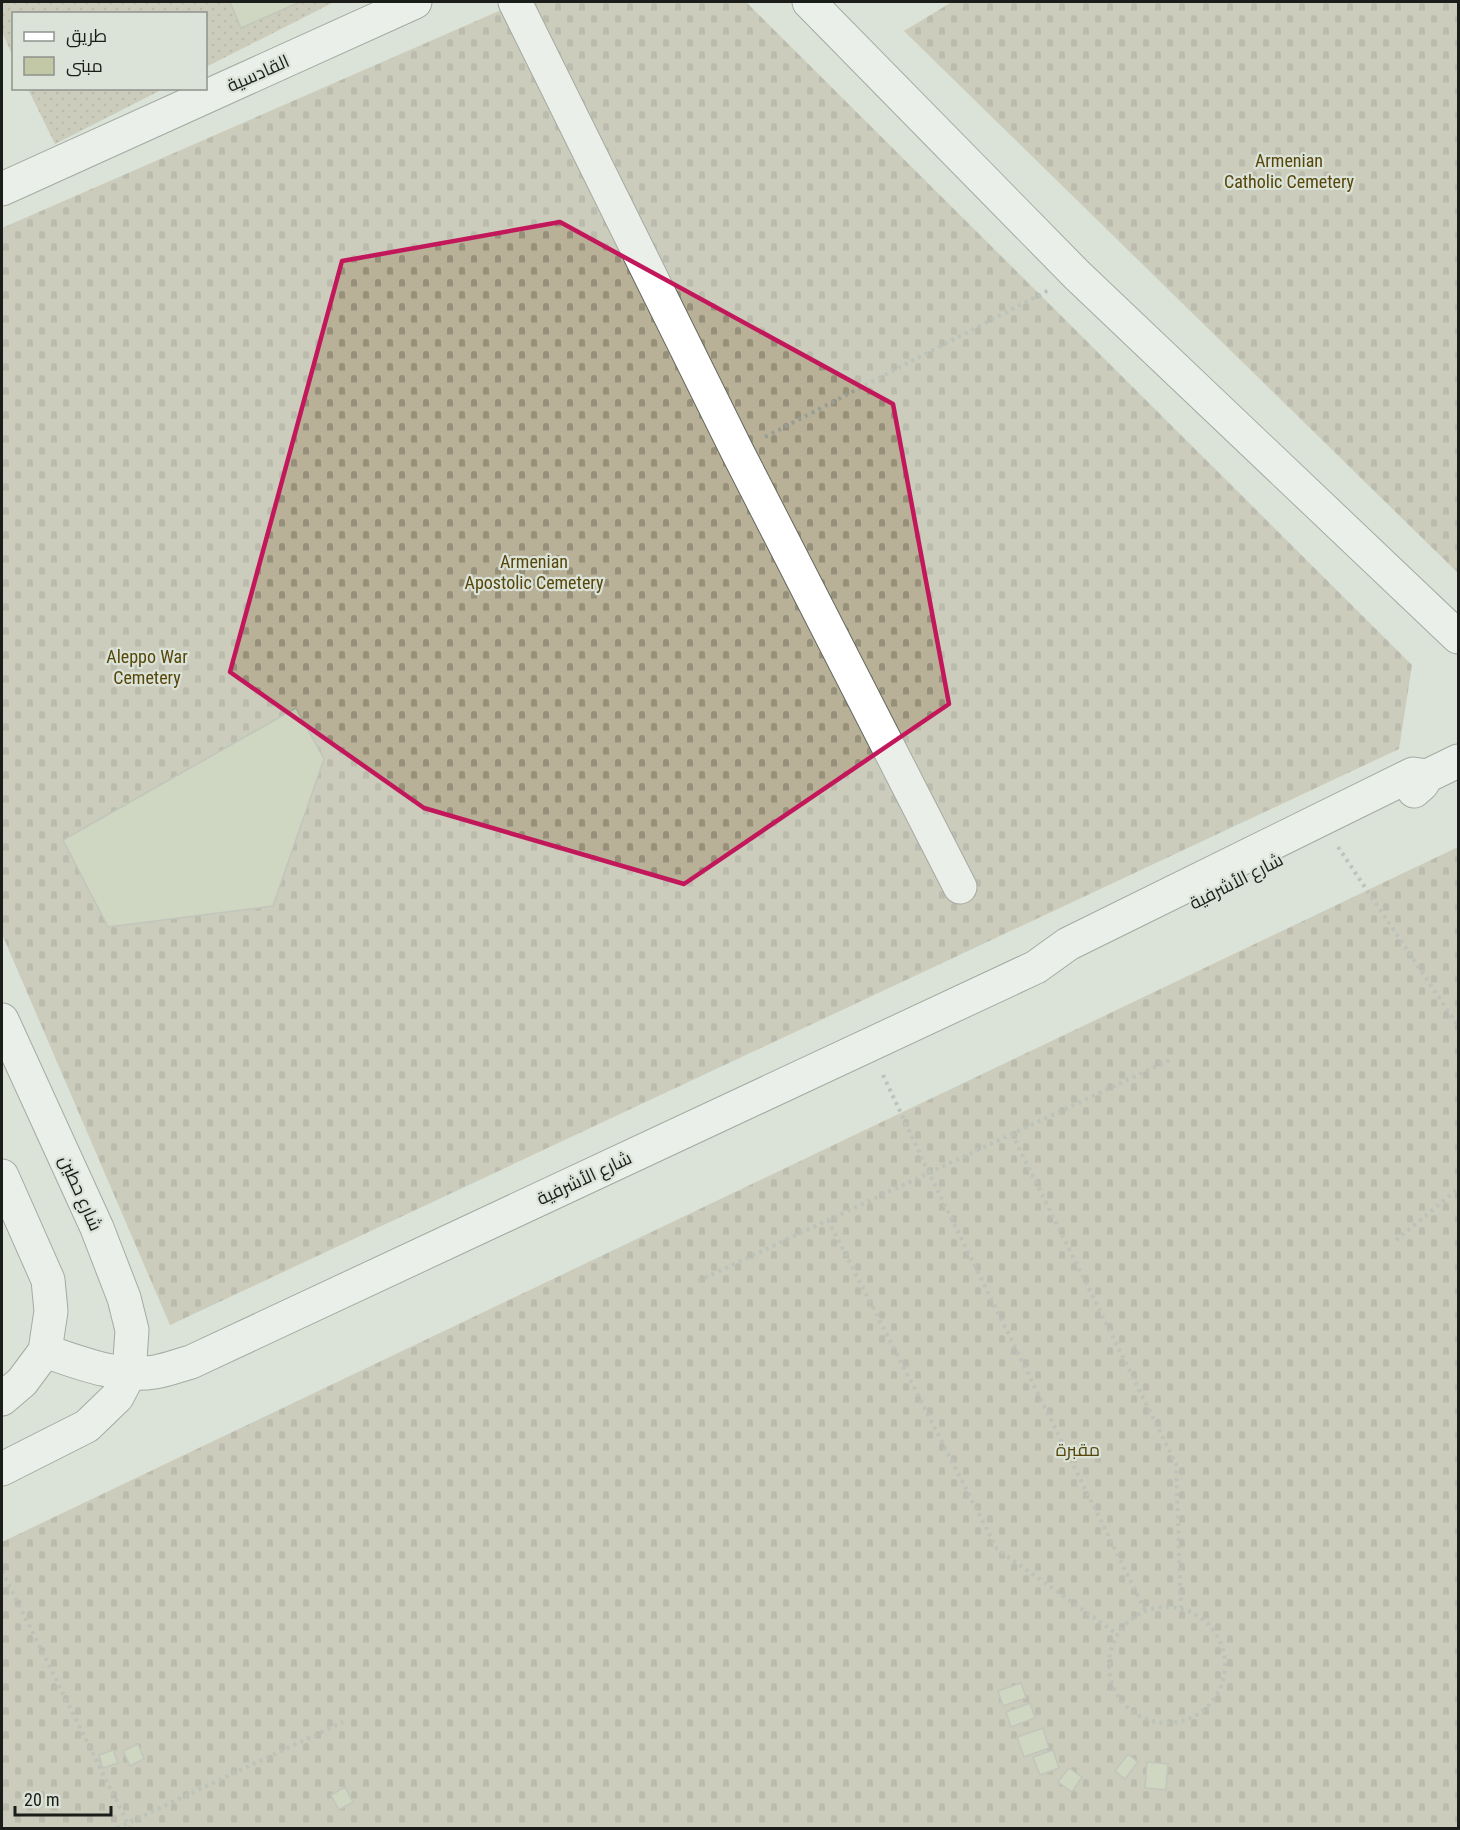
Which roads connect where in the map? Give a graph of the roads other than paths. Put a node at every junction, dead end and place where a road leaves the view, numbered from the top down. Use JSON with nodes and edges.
{"nodes":[{"id":1,"x":415,"y":2,"type":"edge"},
{"id":2,"x":515,"y":2,"type":"edge"},
{"id":3,"x":809,"y":2,"type":"edge"},
{"id":4,"x":2,"y":188,"type":"edge"},
{"id":5,"x":1458,"y":637,"type":"edge"},
{"id":6,"x":1458,"y":761,"type":"edge"},
{"id":7,"x":1427,"y":776,"type":"junction"},
{"id":8,"x":960,"y":887,"type":"dead end"},
{"id":9,"x":1035,"y":968,"type":"junction"},
{"id":10,"x":2,"y":1020,"type":"edge"},
{"id":11,"x":2,"y":1176,"type":"edge"},
{"id":12,"x":45,"y":1351,"type":"junction"},
{"id":13,"x":129,"y":1374,"type":"junction"},
{"id":14,"x":2,"y":1399,"type":"edge"},
{"id":15,"x":2,"y":1469,"type":"edge"}],
"edges":[{"from":1,"to":4,"type":"street","name":"القادسية"},
{"from":2,"to":8,"type":"street"},
{"from":3,"to":5,"type":"street"},
{"from":6,"to":7,"type":"street","name":"شارع الأشرفية"},
{"from":7,"to":9,"type":"street","name":"شارع الأشرفية"},
{"from":7,"to":9,"type":"street","name":"شارع الأشرفية"},
{"from":9,"to":13,"type":"street","name":"شارع الأشرفية"},
{"from":10,"to":13,"type":"street","name":"شارع حطين"},
{"from":11,"to":12,"type":"street"},
{"from":12,"to":13,"type":"street","name":"شارع الأشرفية"},
{"from":12,"to":14,"type":"street"},
{"from":13,"to":15,"type":"street"}]}
